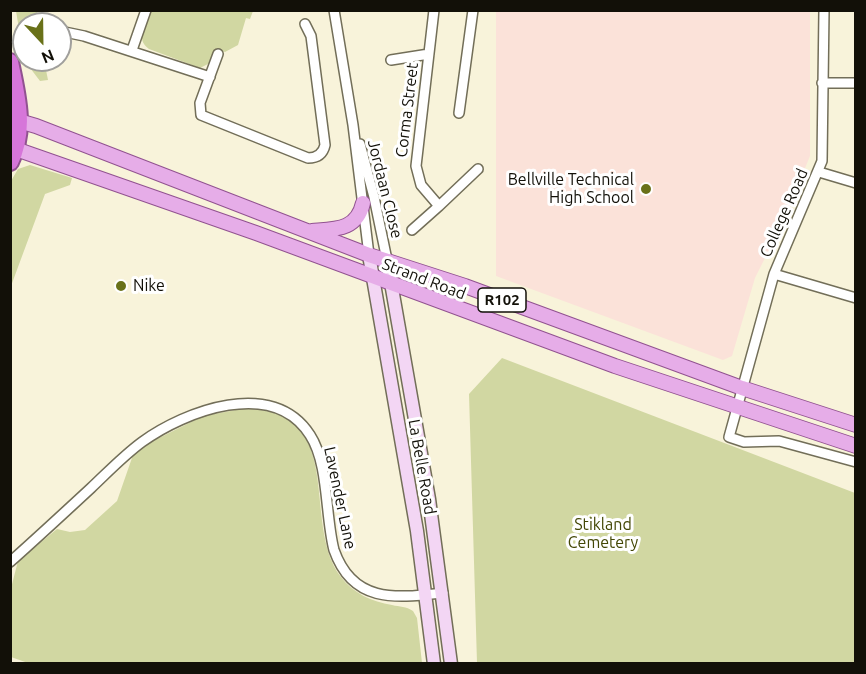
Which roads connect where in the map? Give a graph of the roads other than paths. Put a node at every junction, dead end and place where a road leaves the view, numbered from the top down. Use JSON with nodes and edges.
{"nodes":[{"id":1,"x":146,"y":10,"type":"edge"},
{"id":2,"x":334,"y":10,"type":"edge"},
{"id":3,"x":434,"y":10,"type":"edge"},
{"id":4,"x":473,"y":10,"type":"edge"},
{"id":5,"x":824,"y":10,"type":"edge"},
{"id":6,"x":305,"y":24,"type":"dead end"},
{"id":7,"x":72,"y":34,"type":"edge"},
{"id":8,"x":132,"y":51,"type":"junction"},
{"id":9,"x":218,"y":54,"type":"dead end"},
{"id":10,"x":429,"y":54,"type":"junction"},
{"id":11,"x":391,"y":60,"type":"dead end"},
{"id":12,"x":10,"y":62,"type":"edge"},
{"id":13,"x":210,"y":77,"type":"junction"},
{"id":14,"x":822,"y":83,"type":"junction"},
{"id":15,"x":855,"y":83,"type":"edge"},
{"id":16,"x":459,"y":113,"type":"dead end"},
{"id":17,"x":15,"y":120,"type":"edge"},
{"id":18,"x":353,"y":125,"type":"junction"},
{"id":19,"x":13,"y":153,"type":"edge"},
{"id":20,"x":478,"y":169,"type":"dead end"},
{"id":21,"x":819,"y":172,"type":"junction"},
{"id":22,"x":855,"y":183,"type":"edge"},
{"id":23,"x":363,"y":203,"type":"junction"},
{"id":24,"x":439,"y":206,"type":"junction"},
{"id":25,"x":412,"y":230,"type":"dead end"},
{"id":26,"x":310,"y":231,"type":"junction"},
{"id":27,"x":369,"y":255,"type":"junction"},
{"id":28,"x":387,"y":261,"type":"junction"},
{"id":29,"x":774,"y":274,"type":"junction"},
{"id":30,"x":373,"y":277,"type":"junction"},
{"id":31,"x":391,"y":284,"type":"junction"},
{"id":32,"x":855,"y":298,"type":"edge"},
{"id":33,"x":742,"y":388,"type":"junction"},
{"id":34,"x":737,"y":409,"type":"junction"},
{"id":35,"x":855,"y":425,"type":"edge"},
{"id":36,"x":855,"y":446,"type":"edge"},
{"id":37,"x":855,"y":462,"type":"edge"},
{"id":38,"x":10,"y":562,"type":"edge"},
{"id":39,"x":443,"y":593,"type":"junction"},
{"id":40,"x":426,"y":595,"type":"junction"},
{"id":41,"x":434,"y":663,"type":"edge"},
{"id":42,"x":451,"y":663,"type":"edge"}],
"edges":[{"from":1,"to":8,"type":"street"},
{"from":2,"to":18,"type":"street","name":"Jordaan Close"},
{"from":3,"to":10,"type":"street","name":"Corma Street"},
{"from":4,"to":16,"type":"street"},
{"from":5,"to":14,"type":"street","name":"College Road"},
{"from":6,"to":13,"type":"street"},
{"from":7,"to":8,"type":"street"},
{"from":8,"to":13,"type":"street"},
{"from":9,"to":13,"type":"street"},
{"from":10,"to":11,"type":"street"},
{"from":10,"to":24,"type":"street","name":"Corma Street"},
{"from":12,"to":17,"type":"highway"},
{"from":14,"to":15,"type":"street"},
{"from":14,"to":21,"type":"street","name":"College Road"},
{"from":17,"to":19,"type":"highway"},
{"from":17,"to":26,"type":"main road","name":"Strand Road","number":"R102"},
{"from":18,"to":23,"type":"street","name":"Jordaan Close"},
{"from":18,"to":28,"type":"street","name":"Jordaan Close"},
{"from":19,"to":30,"type":"main road","name":"Strand Road","number":"R102"},
{"from":20,"to":24,"type":"street"},
{"from":21,"to":22,"type":"street"},
{"from":21,"to":29,"type":"street","name":"College Road"},
{"from":23,"to":26,"type":"main road"},
{"from":23,"to":27,"type":"street","name":"Jordaan Close"},
{"from":24,"to":25,"type":"street"},
{"from":26,"to":27,"type":"main road","name":"Strand Road","number":"R102"},
{"from":27,"to":28,"type":"main road","name":"Strand Road","number":"R102"},
{"from":27,"to":30,"type":"main road","name":"La Belle Road"},
{"from":28,"to":31,"type":"main road","name":"La Belle Road"},
{"from":28,"to":33,"type":"main road","name":"Strand Road","number":"R102"},
{"from":29,"to":32,"type":"street"},
{"from":29,"to":33,"type":"street","name":"College Road"},
{"from":30,"to":31,"type":"main road","name":"Strand Road","number":"R102"},
{"from":30,"to":40,"type":"main road","name":"La Belle Road"},
{"from":31,"to":34,"type":"main road","name":"Strand Road","number":"R102"},
{"from":31,"to":39,"type":"main road","name":"La Belle Road"},
{"from":33,"to":34,"type":"street","name":"College Road"},
{"from":33,"to":35,"type":"main road","name":"Strand Road","number":"R102"},
{"from":34,"to":36,"type":"main road","name":"Strand Road","number":"R102"},
{"from":34,"to":37,"type":"street","name":"College Road"},
{"from":38,"to":40,"type":"street","name":"Lavender Lane"},
{"from":39,"to":40,"type":"street","name":"Lavender Lane"},
{"from":39,"to":42,"type":"main road","name":"La Belle Road"},
{"from":40,"to":41,"type":"main road","name":"La Belle Road"}]}
